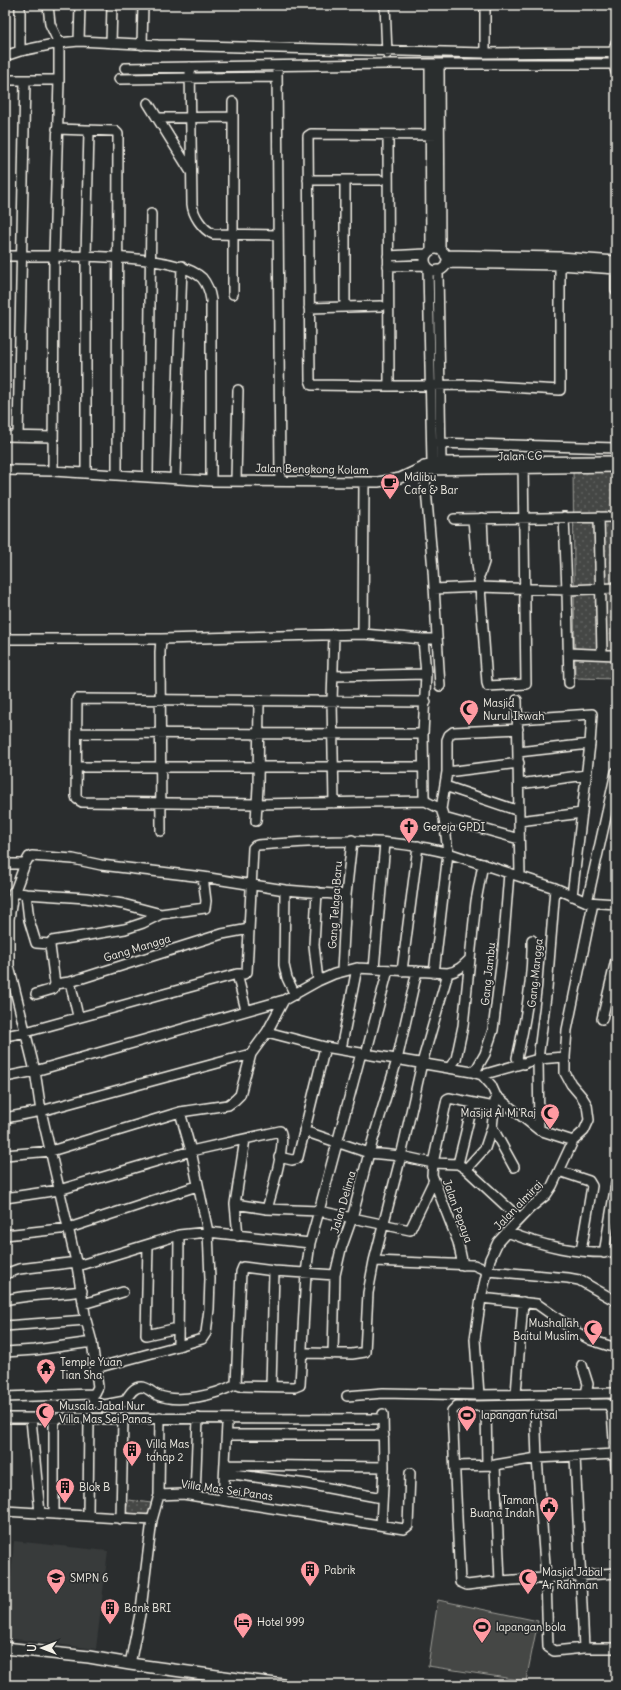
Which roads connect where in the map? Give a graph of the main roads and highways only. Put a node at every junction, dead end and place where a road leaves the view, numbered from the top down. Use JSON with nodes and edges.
{"nodes":[{"id":1,"x":5,"y":1648,"type":"edge"},
{"id":2,"x":5,"y":1654,"type":"edge"},
{"id":3,"x":231,"y":1685,"type":"edge"},
{"id":4,"x":283,"y":1685,"type":"edge"}],
"edges":[{"from":1,"to":4,"type":"main road"},
{"from":2,"to":3,"type":"main road"}]}
